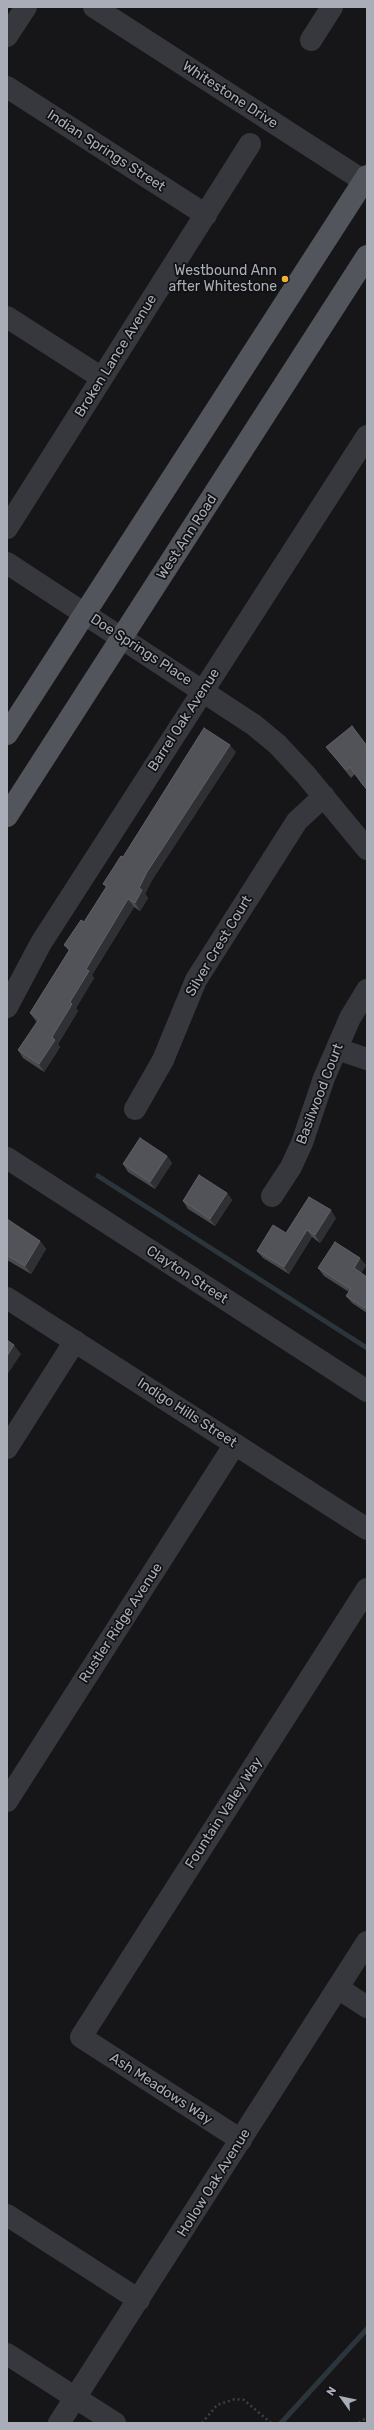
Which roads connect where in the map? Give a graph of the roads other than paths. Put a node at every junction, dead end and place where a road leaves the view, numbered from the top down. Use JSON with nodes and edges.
{"nodes":[{"id":1,"x":26,"y":7,"type":"edge"},
{"id":2,"x":94,"y":7,"type":"edge"},
{"id":3,"x":325,"y":9,"type":"edge"},
{"id":4,"x":7,"y":36,"type":"edge"},
{"id":5,"x":311,"y":40,"type":"dead end"},
{"id":6,"x":7,"y":87,"type":"edge"},
{"id":7,"x":250,"y":144,"type":"dead end"},
{"id":8,"x":366,"y":180,"type":"edge"},
{"id":9,"x":206,"y":214,"type":"junction"},
{"id":10,"x":367,"y":256,"type":"edge"},
{"id":11,"x":7,"y":317,"type":"edge"},
{"id":12,"x":102,"y":378,"type":"junction"},
{"id":13,"x":367,"y":436,"type":"edge"},
{"id":14,"x":7,"y":528,"type":"edge"},
{"id":15,"x":7,"y":563,"type":"edge"},
{"id":16,"x":84,"y":614,"type":"junction"},
{"id":17,"x":122,"y":638,"type":"junction"},
{"id":18,"x":204,"y":690,"type":"junction"},
{"id":19,"x":7,"y":734,"type":"edge"},
{"id":20,"x":324,"y":796,"type":"junction"},
{"id":21,"x":7,"y":816,"type":"edge"},
{"id":22,"x":367,"y":849,"type":"edge"},
{"id":23,"x":367,"y":990,"type":"edge"},
{"id":24,"x":7,"y":1007,"type":"edge"},
{"id":25,"x":337,"y":1049,"type":"junction"},
{"id":26,"x":367,"y":1059,"type":"edge"},
{"id":27,"x":135,"y":1109,"type":"dead end"},
{"id":28,"x":7,"y":1158,"type":"edge"},
{"id":29,"x":272,"y":1196,"type":"dead end"},
{"id":30,"x":7,"y":1298,"type":"edge"},
{"id":31,"x":75,"y":1342,"type":"junction"},
{"id":32,"x":367,"y":1391,"type":"edge"},
{"id":33,"x":235,"y":1444,"type":"junction"},
{"id":34,"x":7,"y":1448,"type":"edge"},
{"id":35,"x":367,"y":1529,"type":"edge"},
{"id":36,"x":367,"y":1589,"type":"edge"},
{"id":37,"x":7,"y":1801,"type":"edge"},
{"id":38,"x":367,"y":1942,"type":"edge"},
{"id":39,"x":338,"y":1988,"type":"junction"},
{"id":40,"x":367,"y":2007,"type":"edge"},
{"id":41,"x":81,"y":2037,"type":"joint"},
{"id":42,"x":241,"y":2140,"type":"junction"},
{"id":43,"x":7,"y":2215,"type":"edge"},
{"id":44,"x":139,"y":2300,"type":"junction"},
{"id":45,"x":7,"y":2354,"type":"edge"},
{"id":46,"x":76,"y":2398,"type":"junction"},
{"id":47,"x":59,"y":2423,"type":"edge"},
{"id":48,"x":115,"y":2423,"type":"edge"}],
"edges":[{"from":1,"to":4,"type":"street"},
{"from":2,"to":8,"type":"street","name":"Whitestone Drive"},
{"from":3,"to":5,"type":"street"},
{"from":6,"to":9,"type":"street","name":"Indian Springs Street"},
{"from":7,"to":9,"type":"street","name":"Broken Lance Avenue"},
{"from":8,"to":16,"type":"main road"},
{"from":9,"to":12,"type":"street","name":"Broken Lance Avenue"},
{"from":10,"to":17,"type":"main road","name":"West Ann Road"},
{"from":11,"to":12,"type":"street"},
{"from":12,"to":14,"type":"street","name":"Broken Lance Avenue"},
{"from":13,"to":18,"type":"street","name":"Barrel Oak Avenue"},
{"from":15,"to":16,"type":"street","name":"Doe Springs Place"},
{"from":16,"to":17,"type":"street","name":"Doe Springs Place"},
{"from":16,"to":19,"type":"main road"},
{"from":17,"to":18,"type":"street","name":"Doe Springs Place"},
{"from":17,"to":21,"type":"main road","name":"West Ann Road"},
{"from":18,"to":20,"type":"street","name":"Doe Springs Place"},
{"from":18,"to":24,"type":"street","name":"Barrel Oak Avenue"},
{"from":20,"to":22,"type":"street","name":"Doe Springs Place"},
{"from":20,"to":27,"type":"street","name":"Silver Crest Court"},
{"from":23,"to":25,"type":"street","name":"Basilwood Court"},
{"from":25,"to":26,"type":"street"},
{"from":25,"to":29,"type":"street","name":"Basilwood Court"},
{"from":28,"to":32,"type":"street","name":"Clayton Street"},
{"from":30,"to":31,"type":"street","name":"Indigo Hills Street"},
{"from":31,"to":33,"type":"street","name":"Indigo Hills Street"},
{"from":31,"to":34,"type":"street"},
{"from":33,"to":35,"type":"street","name":"Indigo Hills Street"},
{"from":33,"to":37,"type":"street","name":"Rustler Ridge Avenue"},
{"from":36,"to":41,"type":"street","name":"Fountain Valley Way"},
{"from":38,"to":39,"type":"street","name":"Hollow Oak Avenue"},
{"from":39,"to":40,"type":"street"},
{"from":39,"to":42,"type":"street","name":"Hollow Oak Avenue"},
{"from":41,"to":42,"type":"street","name":"Ash Meadows Way"},
{"from":42,"to":44,"type":"street","name":"Hollow Oak Avenue"},
{"from":43,"to":44,"type":"street"},
{"from":44,"to":46,"type":"street","name":"Hollow Oak Avenue"},
{"from":45,"to":46,"type":"street"},
{"from":46,"to":47,"type":"street","name":"Hollow Oak Avenue"},
{"from":46,"to":48,"type":"street"}]}
